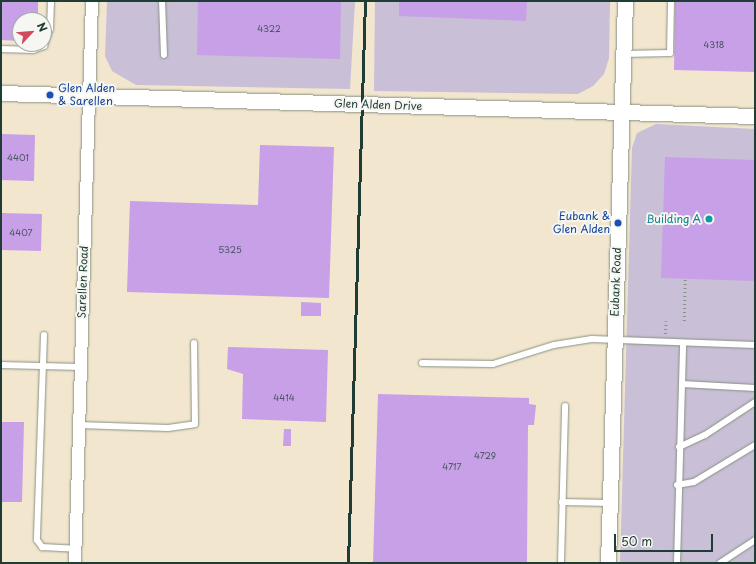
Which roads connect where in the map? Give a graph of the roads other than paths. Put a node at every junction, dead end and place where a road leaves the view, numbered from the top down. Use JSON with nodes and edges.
{"nodes":[{"id":1,"x":51,"y":1,"type":"edge"},
{"id":2,"x":92,"y":1,"type":"edge"},
{"id":3,"x":162,"y":1,"type":"edge"},
{"id":4,"x":625,"y":1,"type":"edge"},
{"id":5,"x":671,"y":1,"type":"edge"},
{"id":6,"x":1,"y":49,"type":"edge"},
{"id":7,"x":623,"y":54,"type":"junction"},
{"id":8,"x":164,"y":55,"type":"dead end"},
{"id":9,"x":1,"y":93,"type":"edge"},
{"id":10,"x":89,"y":96,"type":"junction"},
{"id":11,"x":621,"y":112,"type":"junction"},
{"id":12,"x":755,"y":116,"type":"edge"},
{"id":13,"x":44,"y":335,"type":"dead end"},
{"id":14,"x":614,"y":340,"type":"junction"},
{"id":15,"x":194,"y":343,"type":"dead end"},
{"id":16,"x":683,"y":344,"type":"junction"},
{"id":17,"x":755,"y":345,"type":"edge"},
{"id":18,"x":422,"y":363,"type":"dead end"},
{"id":19,"x":1,"y":365,"type":"edge"},
{"id":20,"x":43,"y":367,"type":"junction"},
{"id":21,"x":80,"y":367,"type":"junction"},
{"id":22,"x":682,"y":384,"type":"junction"},
{"id":23,"x":755,"y":388,"type":"edge"},
{"id":24,"x":755,"y":402,"type":"edge"},
{"id":25,"x":565,"y":406,"type":"dead end"},
{"id":26,"x":79,"y":425,"type":"junction"},
{"id":27,"x":755,"y":446,"type":"edge"},
{"id":28,"x":679,"y":447,"type":"junction"},
{"id":29,"x":677,"y":485,"type":"junction"},
{"id":30,"x":562,"y":502,"type":"junction"},
{"id":31,"x":609,"y":503,"type":"junction"},
{"id":32,"x":755,"y":540,"type":"edge"},
{"id":33,"x":75,"y":548,"type":"junction"},
{"id":34,"x":75,"y":563,"type":"edge"},
{"id":35,"x":561,"y":563,"type":"edge"},
{"id":36,"x":608,"y":563,"type":"edge"},
{"id":37,"x":677,"y":563,"type":"edge"},
{"id":38,"x":720,"y":563,"type":"edge"}],
"edges":[{"from":1,"to":6,"type":"lane"},
{"from":2,"to":10,"type":"street","name":"Sarellen Road"},
{"from":3,"to":8,"type":"lane"},
{"from":4,"to":7,"type":"street","name":"Eubank Road"},
{"from":5,"to":7,"type":"lane"},
{"from":7,"to":11,"type":"street","name":"Eubank Road"},
{"from":9,"to":10,"type":"street","name":"Glen Alden Drive"},
{"from":10,"to":11,"type":"street","name":"Glen Alden Drive"},
{"from":10,"to":21,"type":"street","name":"Sarellen Road"},
{"from":11,"to":12,"type":"street","name":"Glen Alden Drive"},
{"from":11,"to":14,"type":"street","name":"Eubank Road"},
{"from":13,"to":20,"type":"lane"},
{"from":14,"to":16,"type":"lane"},
{"from":14,"to":18,"type":"lane"},
{"from":14,"to":31,"type":"street","name":"Eubank Road"},
{"from":15,"to":26,"type":"lane"},
{"from":16,"to":17,"type":"lane"},
{"from":16,"to":22,"type":"lane"},
{"from":19,"to":20,"type":"lane"},
{"from":20,"to":21,"type":"lane"},
{"from":20,"to":33,"type":"lane"},
{"from":21,"to":26,"type":"street","name":"Sarellen Road"},
{"from":22,"to":23,"type":"lane"},
{"from":22,"to":28,"type":"lane"},
{"from":24,"to":28,"type":"lane"},
{"from":25,"to":30,"type":"lane"},
{"from":26,"to":33,"type":"street","name":"Sarellen Road"},
{"from":27,"to":29,"type":"lane"},
{"from":28,"to":29,"type":"lane"},
{"from":29,"to":37,"type":"lane"},
{"from":30,"to":31,"type":"lane"},
{"from":30,"to":35,"type":"lane"},
{"from":31,"to":36,"type":"street","name":"Eubank Road"},
{"from":32,"to":38,"type":"lane"},
{"from":33,"to":34,"type":"street","name":"Sarellen Road"}]}
